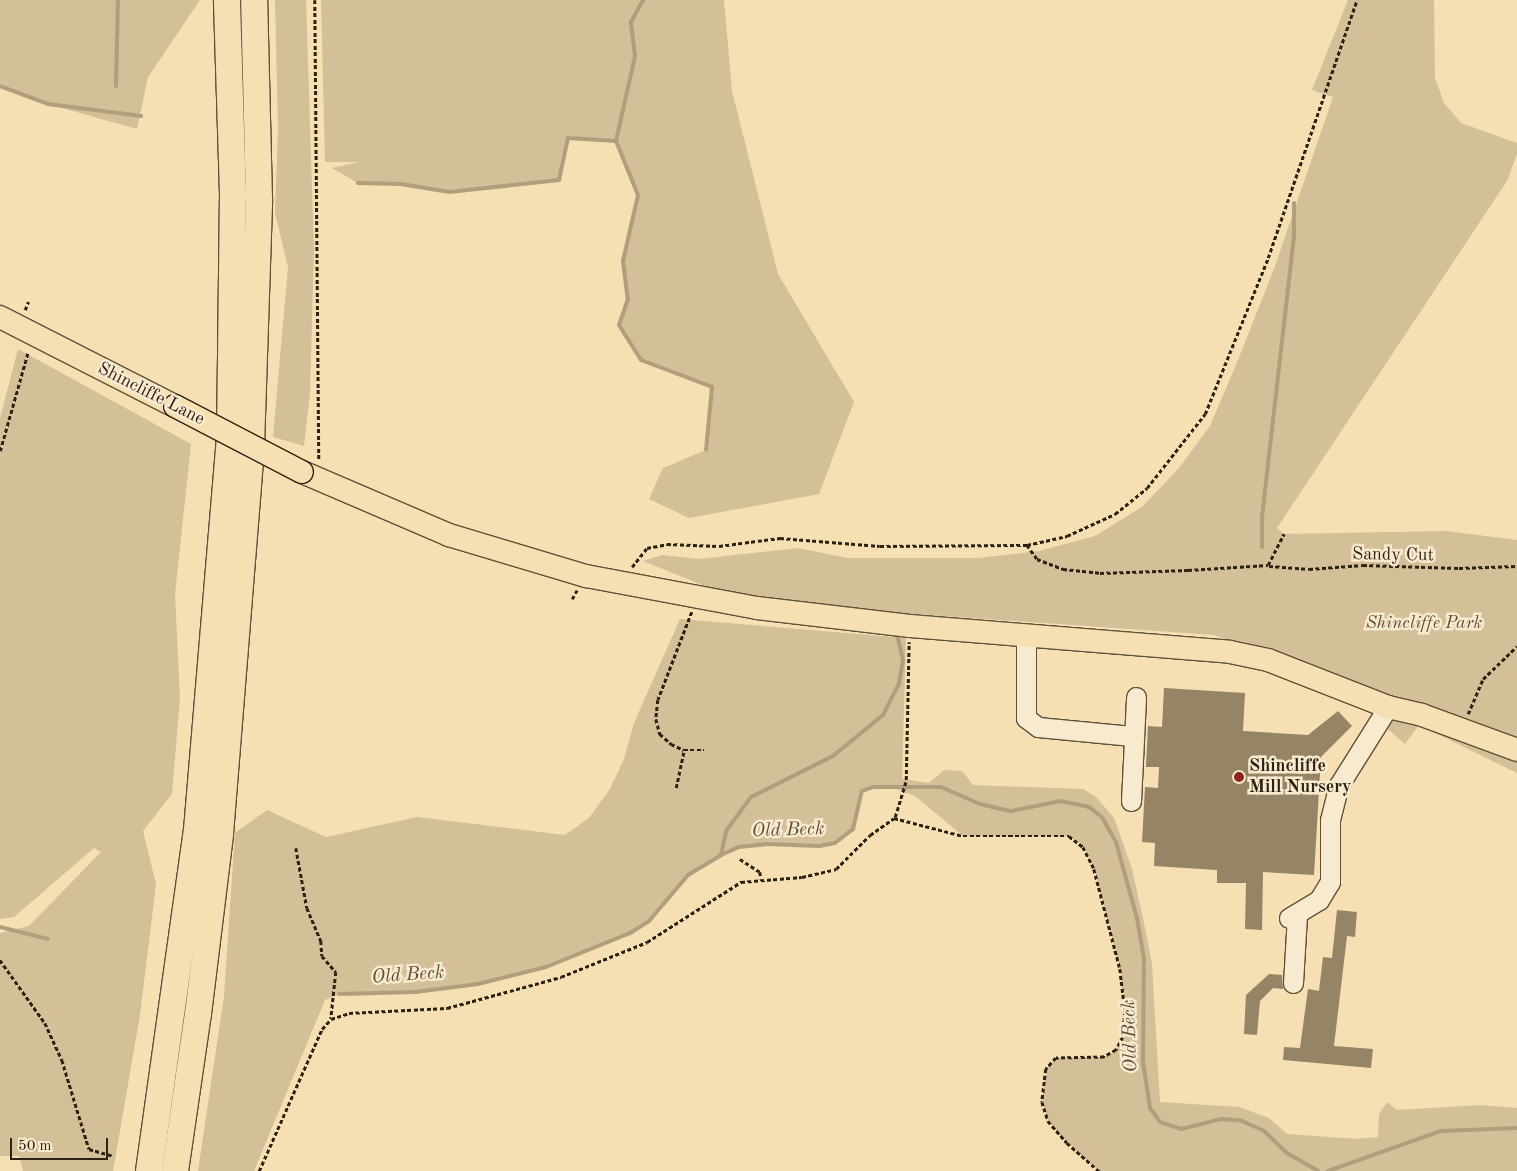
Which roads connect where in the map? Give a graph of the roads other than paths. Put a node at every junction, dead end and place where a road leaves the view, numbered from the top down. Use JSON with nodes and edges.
{"nodes":[{"id":1,"x":227,"y":0,"type":"edge"},
{"id":2,"x":254,"y":0,"type":"edge"},
{"id":3,"x":0,"y":317,"type":"edge"},
{"id":4,"x":1026,"y":634,"type":"junction"},
{"id":5,"x":1136,"y":697,"type":"dead end"},
{"id":6,"x":1388,"y":707,"type":"junction"},
{"id":7,"x":1132,"y":736,"type":"junction"},
{"id":8,"x":1517,"y":750,"type":"edge"},
{"id":9,"x":1131,"y":801,"type":"dead end"},
{"id":10,"x":1293,"y":983,"type":"dead end"},
{"id":11,"x":149,"y":1171,"type":"edge"},
{"id":12,"x":174,"y":1171,"type":"edge"}],
"edges":[{"from":1,"to":11,"type":"highway"},
{"from":2,"to":12,"type":"highway"},
{"from":3,"to":4,"type":"main road","name":"Shincliffe Lane","bridge":true},
{"from":4,"to":6,"type":"main road","name":"Shincliffe Lane"},
{"from":4,"to":7,"type":"lane"},
{"from":5,"to":7,"type":"lane"},
{"from":6,"to":8,"type":"main road","name":"Shincliffe Lane"},
{"from":6,"to":10,"type":"lane"},
{"from":7,"to":9,"type":"lane"}]}
